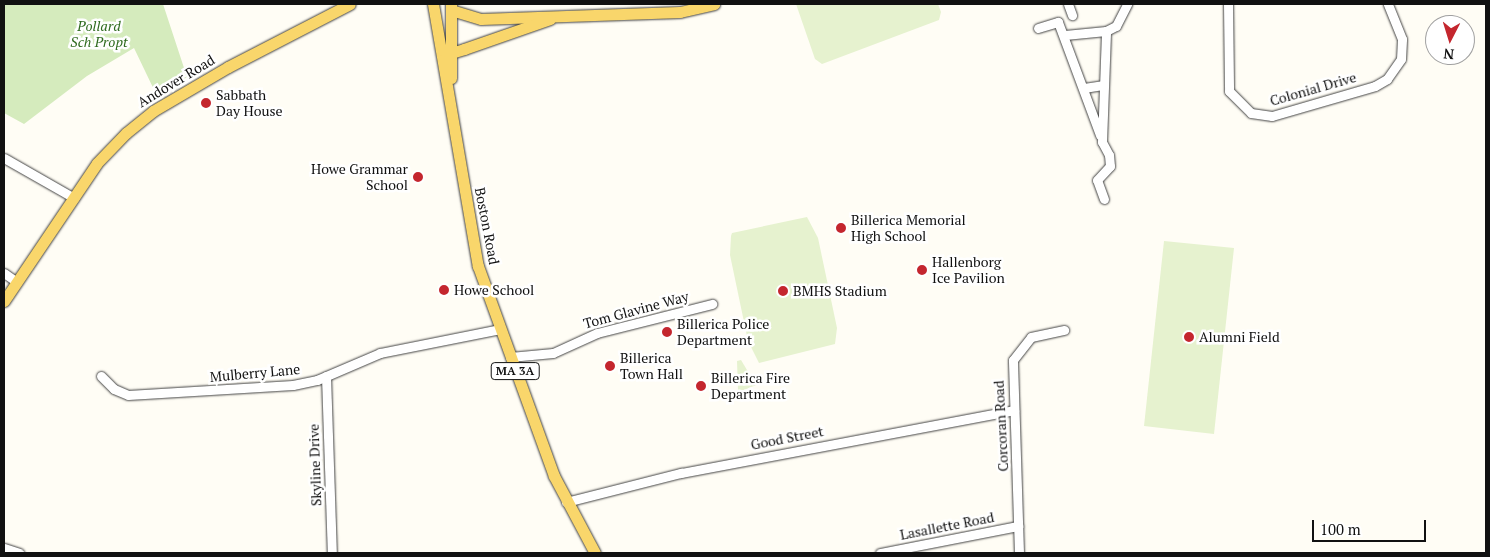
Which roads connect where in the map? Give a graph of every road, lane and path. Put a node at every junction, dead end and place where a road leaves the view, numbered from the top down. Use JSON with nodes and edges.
{"nodes":[{"id":1,"x":350,"y":4,"type":"edge"},
{"id":2,"x":433,"y":4,"type":"edge"},
{"id":3,"x":714,"y":4,"type":"edge"},
{"id":4,"x":1068,"y":4,"type":"edge"},
{"id":5,"x":1127,"y":4,"type":"edge"},
{"id":6,"x":1228,"y":4,"type":"edge"},
{"id":7,"x":1388,"y":4,"type":"edge"},
{"id":8,"x":451,"y":7,"type":"edge"},
{"id":9,"x":568,"y":14,"type":"junction"},
{"id":10,"x":1072,"y":15,"type":"dead end"},
{"id":11,"x":1038,"y":28,"type":"dead end"},
{"id":12,"x":1106,"y":31,"type":"junction"},
{"id":13,"x":1065,"y":35,"type":"junction"},
{"id":14,"x":446,"y":51,"type":"junction"},
{"id":15,"x":1104,"y":85,"type":"junction"},
{"id":16,"x":1084,"y":88,"type":"junction"},
{"id":17,"x":1102,"y":142,"type":"junction"},
{"id":18,"x":4,"y":158,"type":"edge"},
{"id":19,"x":74,"y":198,"type":"junction"},
{"id":20,"x":1104,"y":199,"type":"dead end"},
{"id":21,"x":4,"y":273,"type":"edge"},
{"id":22,"x":17,"y":282,"type":"junction"},
{"id":23,"x":4,"y":301,"type":"edge"},
{"id":24,"x":712,"y":304,"type":"dead end"},
{"id":25,"x":500,"y":330,"type":"junction"},
{"id":26,"x":1064,"y":330,"type":"dead end"},
{"id":27,"x":510,"y":357,"type":"junction"},
{"id":28,"x":101,"y":376,"type":"dead end"},
{"id":29,"x":326,"y":376,"type":"junction"},
{"id":30,"x":1014,"y":410,"type":"junction"},
{"id":31,"x":566,"y":502,"type":"junction"},
{"id":32,"x":1018,"y":526,"type":"junction"},
{"id":33,"x":4,"y":548,"type":"edge"},
{"id":34,"x":19,"y":553,"type":"edge"},
{"id":35,"x":332,"y":553,"type":"edge"},
{"id":36,"x":595,"y":553,"type":"edge"},
{"id":37,"x":880,"y":553,"type":"edge"},
{"id":38,"x":1019,"y":553,"type":"edge"}],
"edges":[{"from":1,"to":19,"type":"main road","name":"Andover Road"},
{"from":2,"to":14,"type":"main road","name":"Boston Road","number":"MA 3A"},
{"from":3,"to":9,"type":"main road"},
{"from":4,"to":10,"type":"street"},
{"from":5,"to":12,"type":"street"},
{"from":6,"to":7,"type":"street","name":"Colonial Drive"},
{"from":8,"to":9,"type":"main road"},
{"from":8,"to":14,"type":"main road","number":"MA 3A"},
{"from":9,"to":14,"type":"main road"},
{"from":11,"to":13,"type":"street"},
{"from":12,"to":13,"type":"street"},
{"from":12,"to":15,"type":"street"},
{"from":13,"to":16,"type":"street"},
{"from":14,"to":25,"type":"main road","name":"Boston Road","number":"MA 3A"},
{"from":15,"to":16,"type":"street"},
{"from":15,"to":17,"type":"street"},
{"from":16,"to":17,"type":"street"},
{"from":17,"to":20,"type":"street"},
{"from":18,"to":19,"type":"street"},
{"from":19,"to":22,"type":"main road","name":"Andover Road"},
{"from":21,"to":22,"type":"street"},
{"from":22,"to":23,"type":"main road","name":"Andover Road"},
{"from":24,"to":27,"type":"street","name":"Tom Glavine Way"},
{"from":25,"to":27,"type":"main road","name":"Boston Road","number":"MA 3A"},
{"from":25,"to":29,"type":"street","name":"Mulberry Lane"},
{"from":26,"to":30,"type":"street","name":"Corcoran Road"},
{"from":27,"to":31,"type":"main road","name":"Boston Road","number":"MA 3A"},
{"from":28,"to":29,"type":"street","name":"Mulberry Lane"},
{"from":29,"to":35,"type":"street","name":"Skyline Drive"},
{"from":30,"to":31,"type":"street","name":"Good Street"},
{"from":30,"to":32,"type":"street","name":"Corcoran Road"},
{"from":31,"to":36,"type":"main road","name":"Boston Road","number":"MA 3A"},
{"from":32,"to":37,"type":"street","name":"Lasallette Road"},
{"from":32,"to":38,"type":"street","name":"Corcoran Road"},
{"from":33,"to":34,"type":"street"}]}
